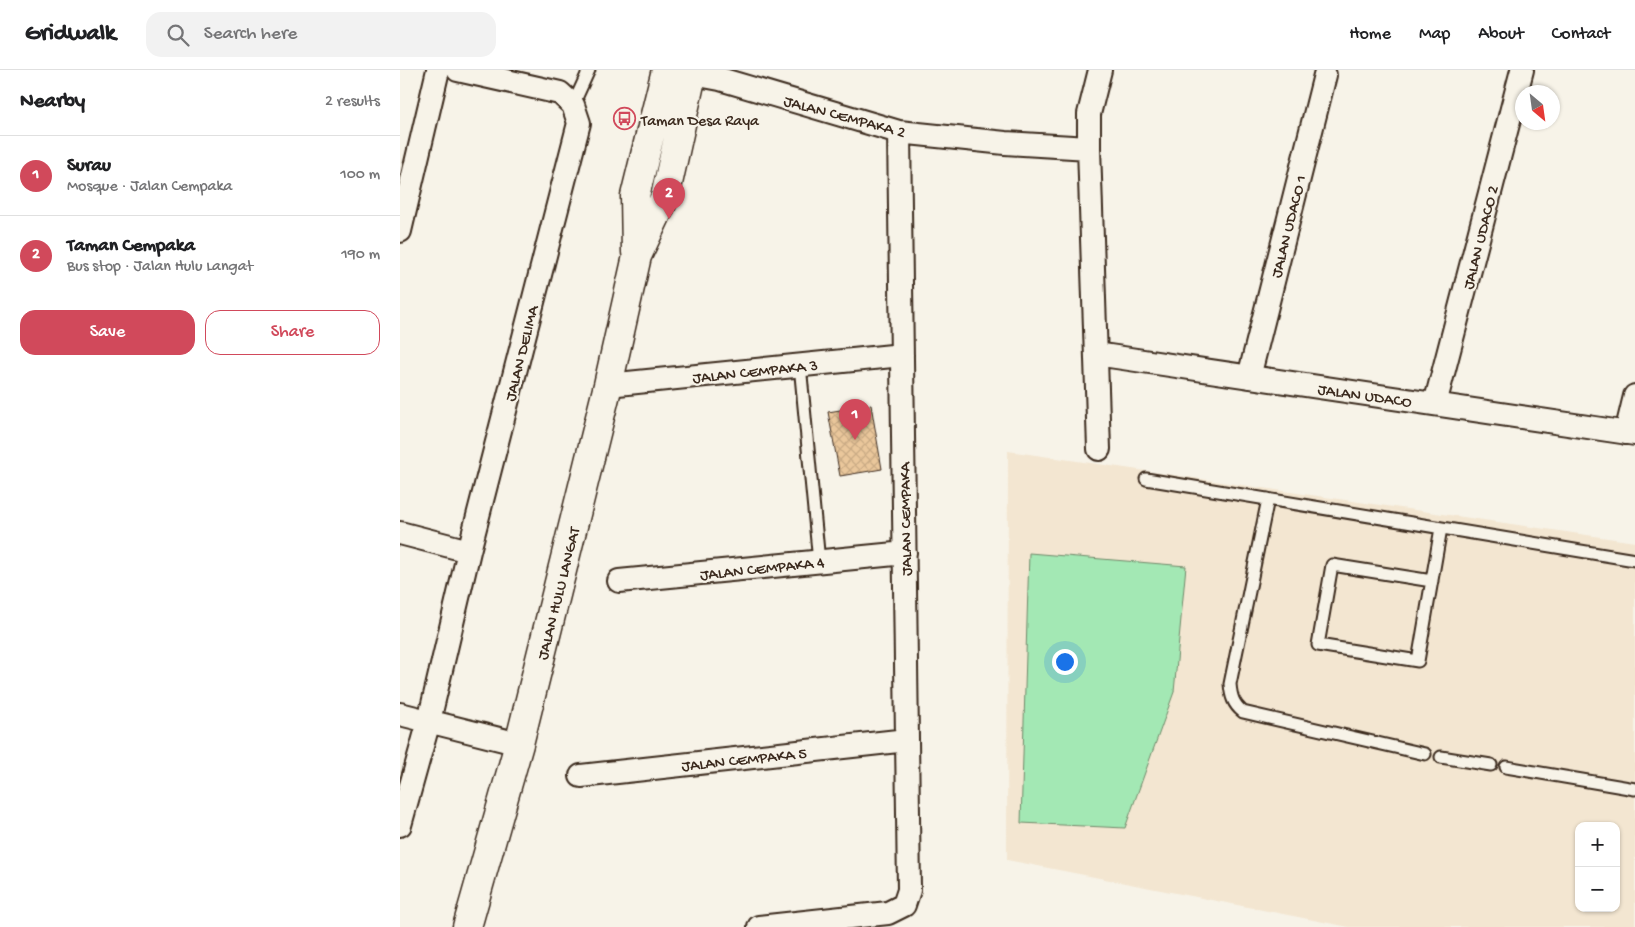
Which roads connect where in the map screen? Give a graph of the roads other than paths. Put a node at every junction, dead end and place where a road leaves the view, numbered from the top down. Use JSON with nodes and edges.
{"nodes":[{"id":1,"x":438,"y":70,"type":"edge"},
{"id":2,"x":458,"y":70,"type":"edge"},
{"id":3,"x":589,"y":70,"type":"edge"},
{"id":4,"x":666,"y":70,"type":"edge"},
{"id":5,"x":1100,"y":70,"type":"edge"},
{"id":6,"x":1522,"y":70,"type":"edge"},
{"id":7,"x":693,"y":72,"type":"edge"},
{"id":8,"x":721,"y":75,"type":"edge"},
{"id":9,"x":1325,"y":75,"type":"dead end"},
{"id":10,"x":573,"y":105,"type":"junction"},
{"id":11,"x":899,"y":132,"type":"junction"},
{"id":12,"x":1089,"y":148,"type":"junction"},
{"id":13,"x":400,"y":231,"type":"edge"},
{"id":14,"x":636,"y":256,"type":"junction"},
{"id":15,"x":1096,"y":354,"type":"junction"},
{"id":16,"x":902,"y":356,"type":"junction"},
{"id":17,"x":800,"y":366,"type":"junction"},
{"id":18,"x":1249,"y":377,"type":"junction"},
{"id":19,"x":608,"y":385,"type":"junction"},
{"id":20,"x":1635,"y":396,"type":"edge"},
{"id":21,"x":1435,"y":404,"type":"junction"},
{"id":22,"x":1631,"y":434,"type":"edge"},
{"id":23,"x":1099,"y":449,"type":"dead end"},
{"id":24,"x":1146,"y":479,"type":"dead end"},
{"id":25,"x":1268,"y":499,"type":"junction"},
{"id":26,"x":1441,"y":528,"type":"junction"},
{"id":27,"x":400,"y":533,"type":"edge"},
{"id":28,"x":469,"y":552,"type":"junction"},
{"id":29,"x":905,"y":553,"type":"junction"},
{"id":30,"x":1635,"y":560,"type":"edge"},
{"id":31,"x":819,"y":562,"type":"junction"},
{"id":32,"x":1432,"y":581,"type":"junction"},
{"id":33,"x":619,"y":582,"type":"dead end"},
{"id":34,"x":400,"y":714,"type":"edge"},
{"id":35,"x":429,"y":721,"type":"junction"},
{"id":36,"x":907,"y":740,"type":"junction"},
{"id":37,"x":520,"y":744,"type":"junction"},
{"id":38,"x":1425,"y":754,"type":"dead end"},
{"id":39,"x":1441,"y":757,"type":"dead end"},
{"id":40,"x":1491,"y":765,"type":"dead end"},
{"id":41,"x":1506,"y":768,"type":"dead end"},
{"id":42,"x":581,"y":776,"type":"dead end"},
{"id":43,"x":1635,"y":789,"type":"edge"},
{"id":44,"x":400,"y":824,"type":"edge"},
{"id":45,"x":467,"y":927,"type":"edge"},
{"id":46,"x":759,"y":927,"type":"edge"}],
"edges":[{"from":1,"to":13,"type":"street"},
{"from":2,"to":10,"type":"street"},
{"from":3,"to":10,"type":"lane"},
{"from":4,"to":14,"type":"street","name":"JALAN HULU LANGAT"},
{"from":5,"to":12,"type":"street"},
{"from":6,"to":21,"type":"street","name":"JALAN UDACO 2"},
{"from":7,"to":8,"type":"street","name":"JALAN CEMPAKA 2"},
{"from":7,"to":14,"type":"street","name":"JALAN HULU LANGAT"},
{"from":8,"to":11,"type":"street","name":"JALAN CEMPAKA 2"},
{"from":9,"to":18,"type":"street","name":"JALAN UDACO 1"},
{"from":10,"to":28,"type":"street","name":"JALAN DELIMA"},
{"from":11,"to":12,"type":"street","name":"JALAN CEMPAKA 2"},
{"from":11,"to":16,"type":"street","name":"JALAN CEMPAKA"},
{"from":12,"to":15,"type":"street"},
{"from":14,"to":19,"type":"street","name":"JALAN HULU LANGAT"},
{"from":15,"to":18,"type":"street","name":"JALAN UDACO"},
{"from":15,"to":23,"type":"street"},
{"from":16,"to":17,"type":"street","name":"JALAN CEMPAKA 3"},
{"from":16,"to":29,"type":"street","name":"JALAN CEMPAKA"},
{"from":17,"to":19,"type":"street","name":"JALAN CEMPAKA 3"},
{"from":17,"to":31,"type":"lane"},
{"from":18,"to":21,"type":"street","name":"JALAN UDACO"},
{"from":19,"to":37,"type":"street","name":"JALAN HULU LANGAT"},
{"from":20,"to":22,"type":"street"},
{"from":21,"to":22,"type":"street","name":"JALAN UDACO"},
{"from":24,"to":25,"type":"lane"},
{"from":25,"to":26,"type":"lane"},
{"from":25,"to":38,"type":"lane"},
{"from":26,"to":30,"type":"lane"},
{"from":26,"to":32,"type":"lane"},
{"from":27,"to":28,"type":"street"},
{"from":28,"to":35,"type":"street","name":"JALAN DELIMA"},
{"from":29,"to":31,"type":"street","name":"JALAN CEMPAKA 4"},
{"from":29,"to":36,"type":"street","name":"JALAN CEMPAKA"},
{"from":31,"to":33,"type":"street","name":"JALAN CEMPAKA 4"},
{"from":32,"to":32,"type":"lane"},
{"from":34,"to":35,"type":"street"},
{"from":35,"to":37,"type":"street"},
{"from":35,"to":44,"type":"street","name":"JALAN DELIMA"},
{"from":36,"to":42,"type":"street","name":"JALAN CEMPAKA 5"},
{"from":36,"to":46,"type":"street","name":"JALAN CEMPAKA"},
{"from":37,"to":45,"type":"street","name":"JALAN HULU LANGAT"},
{"from":39,"to":40,"type":"lane"},
{"from":41,"to":43,"type":"lane"}]}
